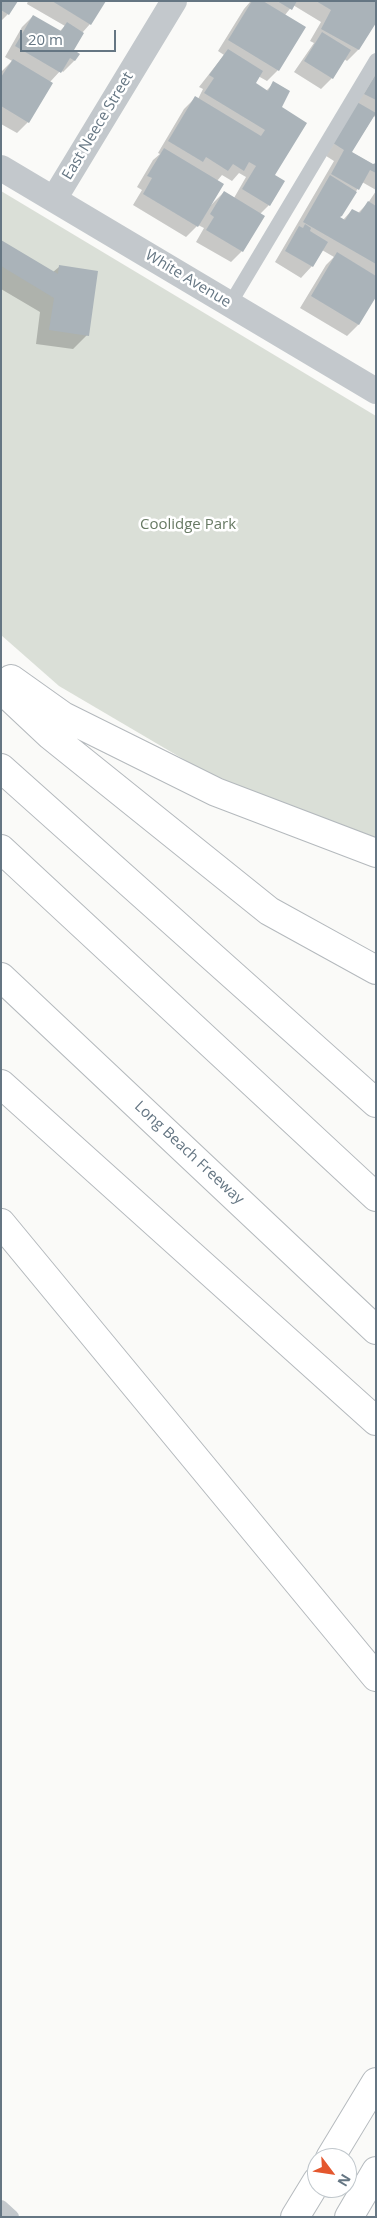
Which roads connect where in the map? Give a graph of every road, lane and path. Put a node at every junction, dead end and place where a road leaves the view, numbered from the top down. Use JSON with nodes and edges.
{"nodes":[{"id":1,"x":174,"y":1,"type":"edge"},
{"id":2,"x":376,"y":60,"type":"edge"},
{"id":3,"x":1,"y":168,"type":"edge"},
{"id":4,"x":54,"y":199,"type":"junction"},
{"id":5,"x":230,"y":304,"type":"junction"},
{"id":6,"x":376,"y":391,"type":"edge"},
{"id":7,"x":1,"y":672,"type":"edge"},
{"id":8,"x":1,"y":689,"type":"edge"},
{"id":9,"x":1,"y":768,"type":"edge"},
{"id":10,"x":1,"y":849,"type":"edge"},
{"id":11,"x":376,"y":853,"type":"edge"},
{"id":12,"x":376,"y":970,"type":"edge"},
{"id":13,"x":1,"y":976,"type":"edge"},
{"id":14,"x":1,"y":1084,"type":"edge"},
{"id":15,"x":376,"y":1103,"type":"edge"},
{"id":16,"x":376,"y":1197,"type":"edge"},
{"id":17,"x":1,"y":1223,"type":"edge"},
{"id":18,"x":376,"y":1330,"type":"edge"},
{"id":19,"x":376,"y":1421,"type":"edge"},
{"id":20,"x":376,"y":1677,"type":"edge"},
{"id":21,"x":376,"y":2082,"type":"edge"},
{"id":22,"x":336,"y":2148,"type":"edge"},
{"id":23,"x":376,"y":2172,"type":"edge"},
{"id":24,"x":307,"y":2197,"type":"edge"},
{"id":25,"x":1,"y":2207,"type":"edge"},
{"id":26,"x":12,"y":2217,"type":"edge"},
{"id":27,"x":295,"y":2217,"type":"edge"},
{"id":28,"x":349,"y":2217,"type":"edge"}],
"edges":[{"from":1,"to":4,"type":"street","name":"East Neece Street"},
{"from":2,"to":5,"type":"lane"},
{"from":3,"to":4,"type":"street","name":"White Avenue"},
{"from":4,"to":5,"type":"street","name":"White Avenue"},
{"from":5,"to":6,"type":"street","name":"White Avenue"},
{"from":7,"to":11,"type":"main road"},
{"from":8,"to":12,"type":"main road"},
{"from":9,"to":15,"type":"main road"},
{"from":10,"to":16,"type":"main road"},
{"from":13,"to":18,"type":"main road","name":"Long Beach Freeway"},
{"from":14,"to":19,"type":"main road"},
{"from":17,"to":20,"type":"main road"},
{"from":21,"to":22,"type":"main road"},
{"from":23,"to":28,"type":"main road"},
{"from":24,"to":27,"type":"main road"},
{"from":25,"to":26,"type":"lane"}]}
